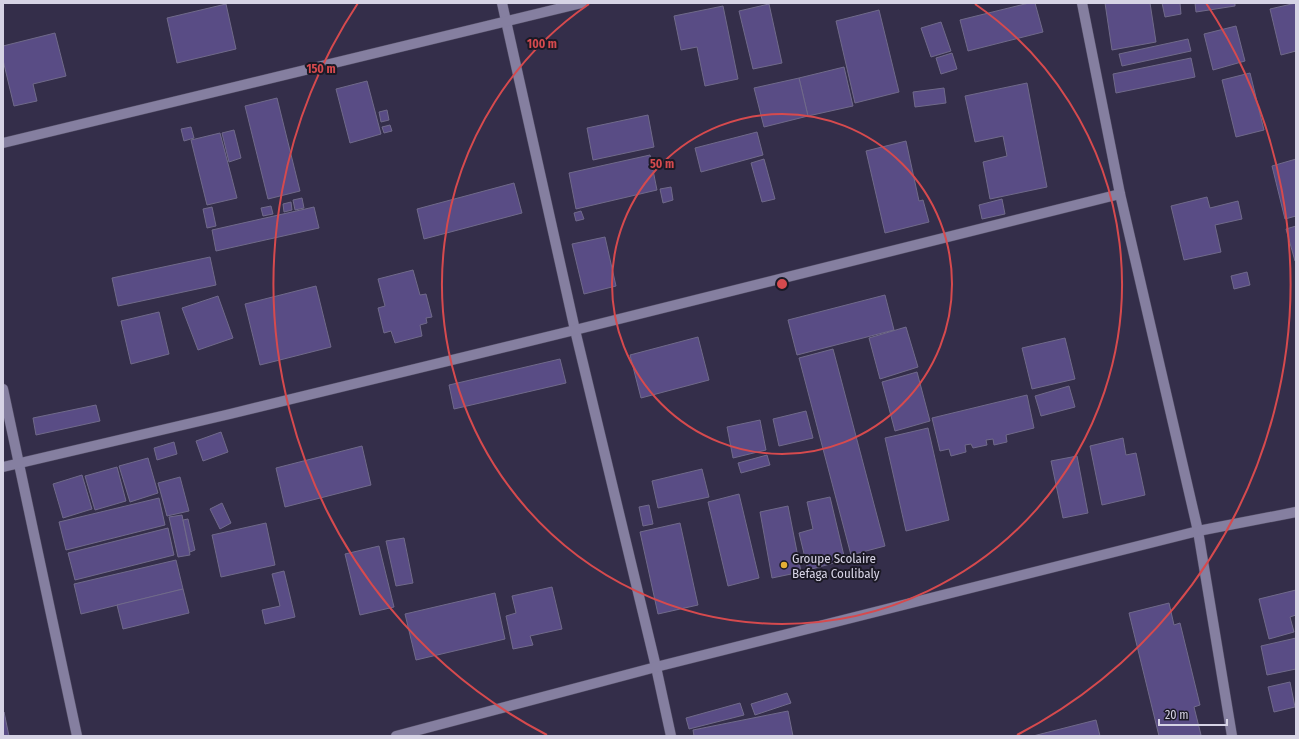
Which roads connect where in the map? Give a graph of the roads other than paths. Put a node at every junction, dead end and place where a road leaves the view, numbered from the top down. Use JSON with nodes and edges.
{"nodes":[{"id":1,"x":502,"y":3,"type":"edge"},
{"id":2,"x":582,"y":3,"type":"edge"},
{"id":3,"x":1082,"y":3,"type":"edge"},
{"id":4,"x":506,"y":20,"type":"junction"},
{"id":5,"x":3,"y":143,"type":"edge"},
{"id":6,"x":1120,"y":194,"type":"junction"},
{"id":7,"x":575,"y":330,"type":"junction"},
{"id":8,"x":3,"y":389,"type":"edge"},
{"id":9,"x":20,"y":464,"type":"junction"},
{"id":10,"x":3,"y":467,"type":"edge"},
{"id":11,"x":1296,"y":512,"type":"edge"},
{"id":12,"x":1198,"y":531,"type":"junction"},
{"id":13,"x":656,"y":667,"type":"junction"},
{"id":14,"x":77,"y":736,"type":"edge"},
{"id":15,"x":396,"y":736,"type":"edge"},
{"id":16,"x":671,"y":736,"type":"edge"},
{"id":17,"x":1232,"y":736,"type":"edge"}],
"edges":[{"from":1,"to":4,"type":"street"},
{"from":2,"to":4,"type":"street"},
{"from":3,"to":6,"type":"street"},
{"from":4,"to":5,"type":"street"},
{"from":4,"to":7,"type":"street"},
{"from":6,"to":7,"type":"street"},
{"from":6,"to":12,"type":"street"},
{"from":7,"to":9,"type":"street"},
{"from":7,"to":13,"type":"street"},
{"from":8,"to":9,"type":"street"},
{"from":9,"to":10,"type":"street"},
{"from":9,"to":14,"type":"street"},
{"from":11,"to":12,"type":"street"},
{"from":12,"to":13,"type":"street"},
{"from":12,"to":17,"type":"street"},
{"from":13,"to":15,"type":"street"},
{"from":13,"to":16,"type":"street"}]}
